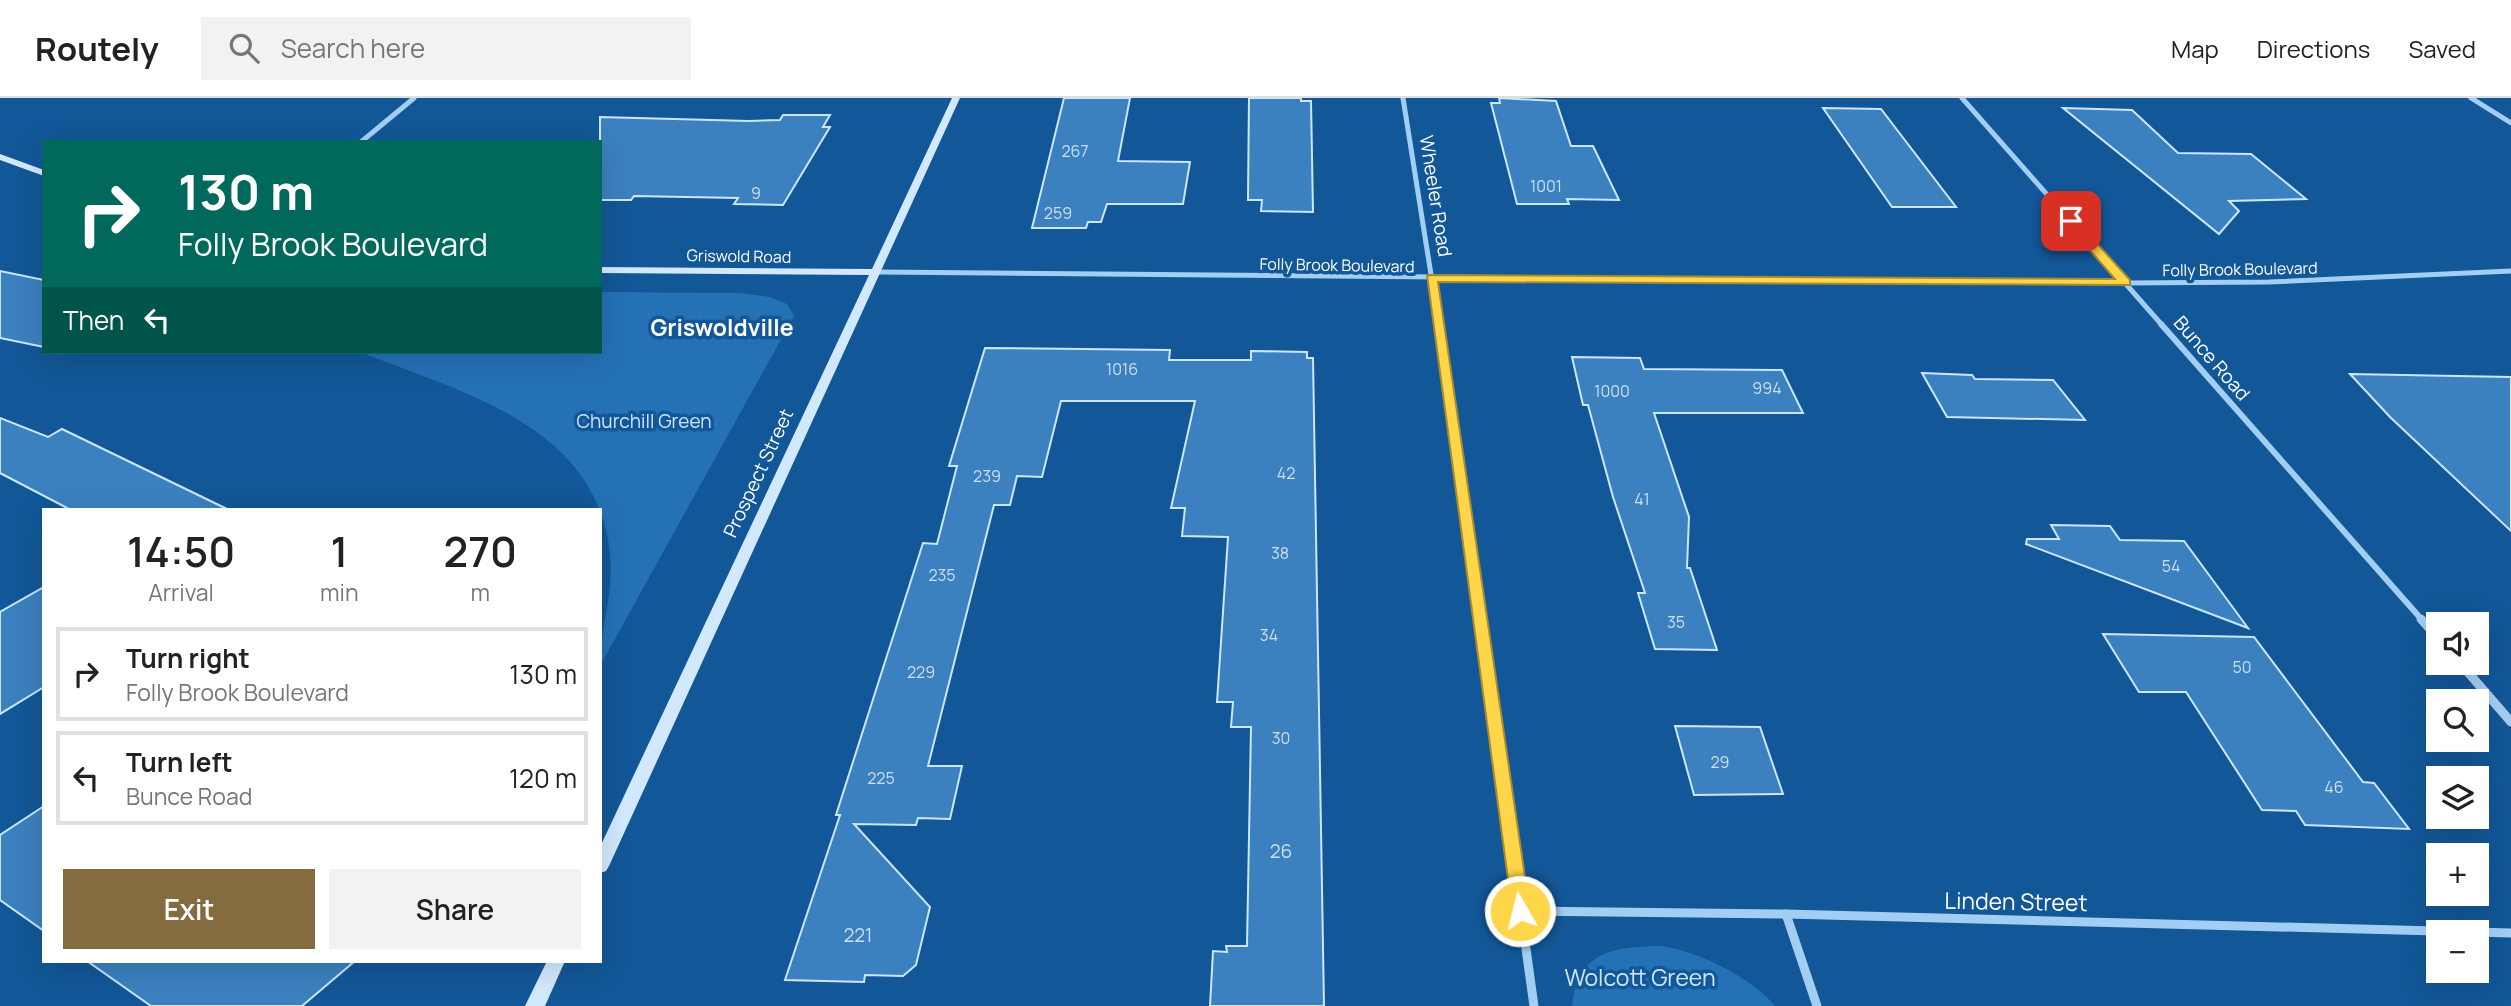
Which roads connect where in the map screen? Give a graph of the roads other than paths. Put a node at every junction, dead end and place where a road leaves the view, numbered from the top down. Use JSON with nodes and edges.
{"nodes":[{"id":1,"x":414,"y":98,"type":"edge"},
{"id":2,"x":956,"y":98,"type":"edge"},
{"id":3,"x":1403,"y":98,"type":"edge"},
{"id":4,"x":1962,"y":98,"type":"edge"},
{"id":5,"x":2471,"y":98,"type":"edge"},
{"id":6,"x":2511,"y":123,"type":"edge"},
{"id":7,"x":363,"y":140,"type":"edge"},
{"id":8,"x":0,"y":157,"type":"edge"},
{"id":9,"x":42,"y":172,"type":"edge"},
{"id":10,"x":602,"y":270,"type":"edge"},
{"id":11,"x":2511,"y":271,"type":"edge"},
{"id":12,"x":877,"y":272,"type":"junction"},
{"id":13,"x":1432,"y":278,"type":"junction"},
{"id":14,"x":2125,"y":283,"type":"junction"},
{"id":15,"x":2426,"y":624,"type":"edge"},
{"id":16,"x":2470,"y":675,"type":"edge"},
{"id":17,"x":2511,"y":722,"type":"edge"},
{"id":18,"x":602,"y":862,"type":"edge"},
{"id":19,"x":1520,"y":911,"type":"junction"},
{"id":20,"x":1786,"y":914,"type":"junction"},
{"id":21,"x":2511,"y":933,"type":"edge"},
{"id":22,"x":555,"y":963,"type":"edge"},
{"id":23,"x":535,"y":1006,"type":"edge"},
{"id":24,"x":1534,"y":1006,"type":"edge"},
{"id":25,"x":1817,"y":1006,"type":"edge"}],
"edges":[{"from":1,"to":7,"type":"street"},
{"from":2,"to":12,"type":"main road","name":"Prospect Street"},
{"from":3,"to":13,"type":"street","name":"Wheeler Road"},
{"from":4,"to":14,"type":"street","name":"Bunce Road"},
{"from":5,"to":6,"type":"street"},
{"from":8,"to":9,"type":"main road"},
{"from":10,"to":12,"type":"main road","name":"Griswold Road"},
{"from":11,"to":14,"type":"street","name":"Folly Brook Boulevard"},
{"from":12,"to":13,"type":"street","name":"Folly Brook Boulevard"},
{"from":12,"to":18,"type":"main road","name":"Prospect Street"},
{"from":13,"to":14,"type":"street","name":"Folly Brook Boulevard"},
{"from":13,"to":19,"type":"street","name":"Wheeler Road"},
{"from":14,"to":15,"type":"street","name":"Bunce Road"},
{"from":16,"to":17,"type":"street"},
{"from":19,"to":20,"type":"street","name":"Linden Street"},
{"from":19,"to":24,"type":"street","name":"Wheeler Road"},
{"from":20,"to":21,"type":"street","name":"Linden Street"},
{"from":20,"to":25,"type":"street"},
{"from":22,"to":23,"type":"main road"}]}
